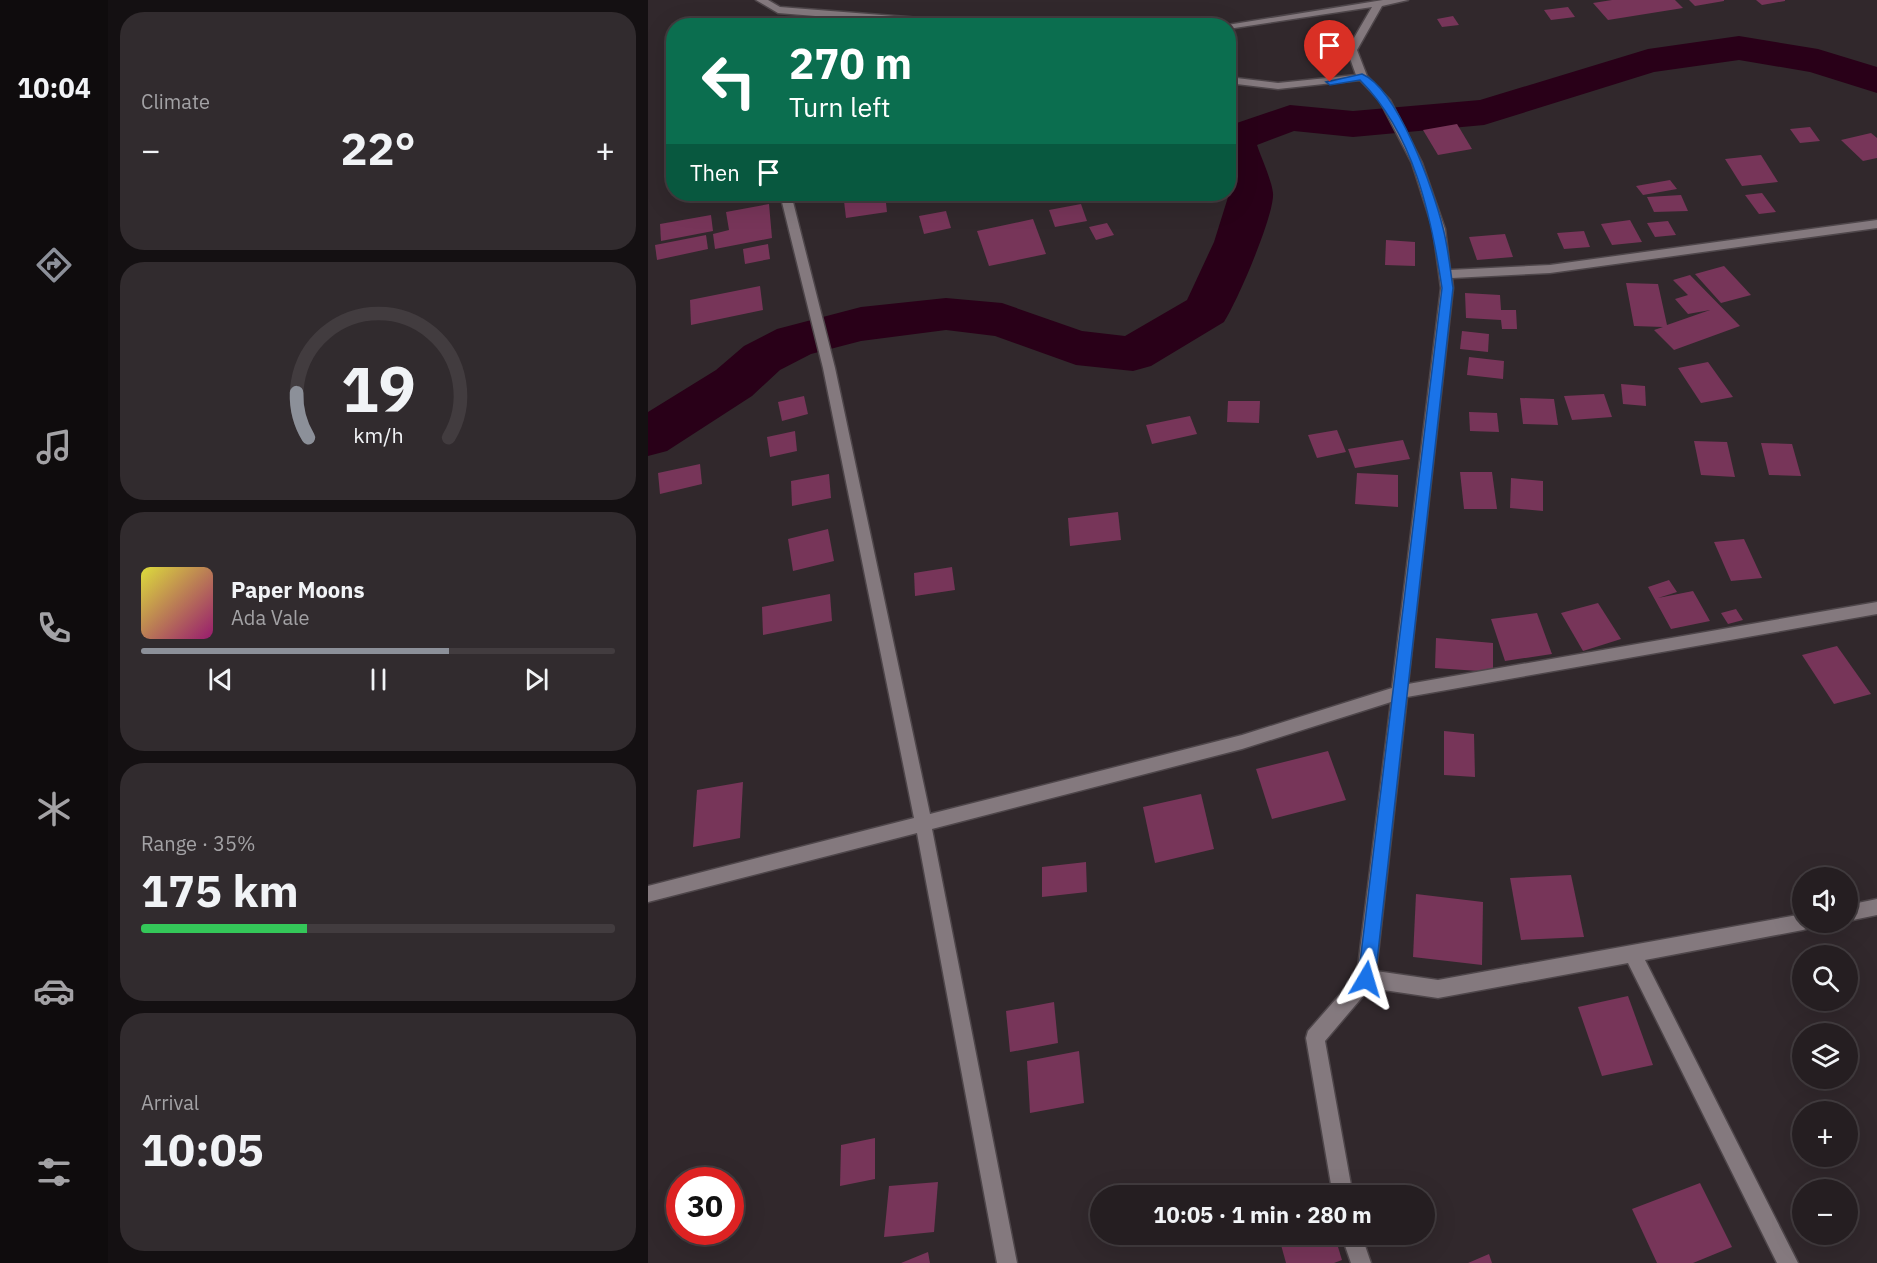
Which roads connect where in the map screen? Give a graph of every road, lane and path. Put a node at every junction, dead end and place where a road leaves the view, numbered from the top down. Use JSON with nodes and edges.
{"nodes":[{"id":1,"x":761,"y":0,"type":"edge"},
{"id":2,"x":1403,"y":0,"type":"edge"},
{"id":3,"x":1378,"y":5,"type":"junction"},
{"id":4,"x":880,"y":18,"type":"edge"},
{"id":5,"x":1236,"y":25,"type":"edge"},
{"id":6,"x":1362,"y":77,"type":"junction"},
{"id":7,"x":1236,"y":82,"type":"edge"},
{"id":8,"x":786,"y":201,"type":"edge"},
{"id":9,"x":1877,"y":224,"type":"edge"},
{"id":10,"x":1445,"y":274,"type":"junction"},
{"id":11,"x":1877,"y":608,"type":"edge"},
{"id":12,"x":1400,"y":692,"type":"junction"},
{"id":13,"x":922,"y":823,"type":"junction"},
{"id":14,"x":648,"y":894,"type":"edge"},
{"id":15,"x":1877,"y":907,"type":"edge"},
{"id":16,"x":1858,"y":911,"type":"edge"},
{"id":17,"x":1792,"y":924,"type":"edge"},
{"id":18,"x":1633,"y":955,"type":"junction"},
{"id":19,"x":1366,"y":979,"type":"junction"},
{"id":20,"x":1341,"y":1185,"type":"edge"},
{"id":21,"x":1355,"y":1245,"type":"edge"},
{"id":22,"x":1007,"y":1263,"type":"edge"},
{"id":23,"x":1361,"y":1263,"type":"edge"},
{"id":24,"x":1788,"y":1263,"type":"edge"}],
"edges":[{"from":1,"to":4,"type":"street"},
{"from":2,"to":3,"type":"street"},
{"from":3,"to":5,"type":"street"},
{"from":3,"to":6,"type":"street"},
{"from":6,"to":7,"type":"street"},
{"from":6,"to":10,"type":"street"},
{"from":8,"to":13,"type":"street"},
{"from":9,"to":10,"type":"street"},
{"from":10,"to":12,"type":"street"},
{"from":11,"to":12,"type":"street"},
{"from":12,"to":13,"type":"street"},
{"from":12,"to":19,"type":"street"},
{"from":13,"to":14,"type":"street"},
{"from":13,"to":22,"type":"street"},
{"from":15,"to":16,"type":"street"},
{"from":17,"to":18,"type":"street"},
{"from":18,"to":19,"type":"street"},
{"from":18,"to":24,"type":"street"},
{"from":19,"to":20,"type":"street"},
{"from":21,"to":23,"type":"street"}]}
